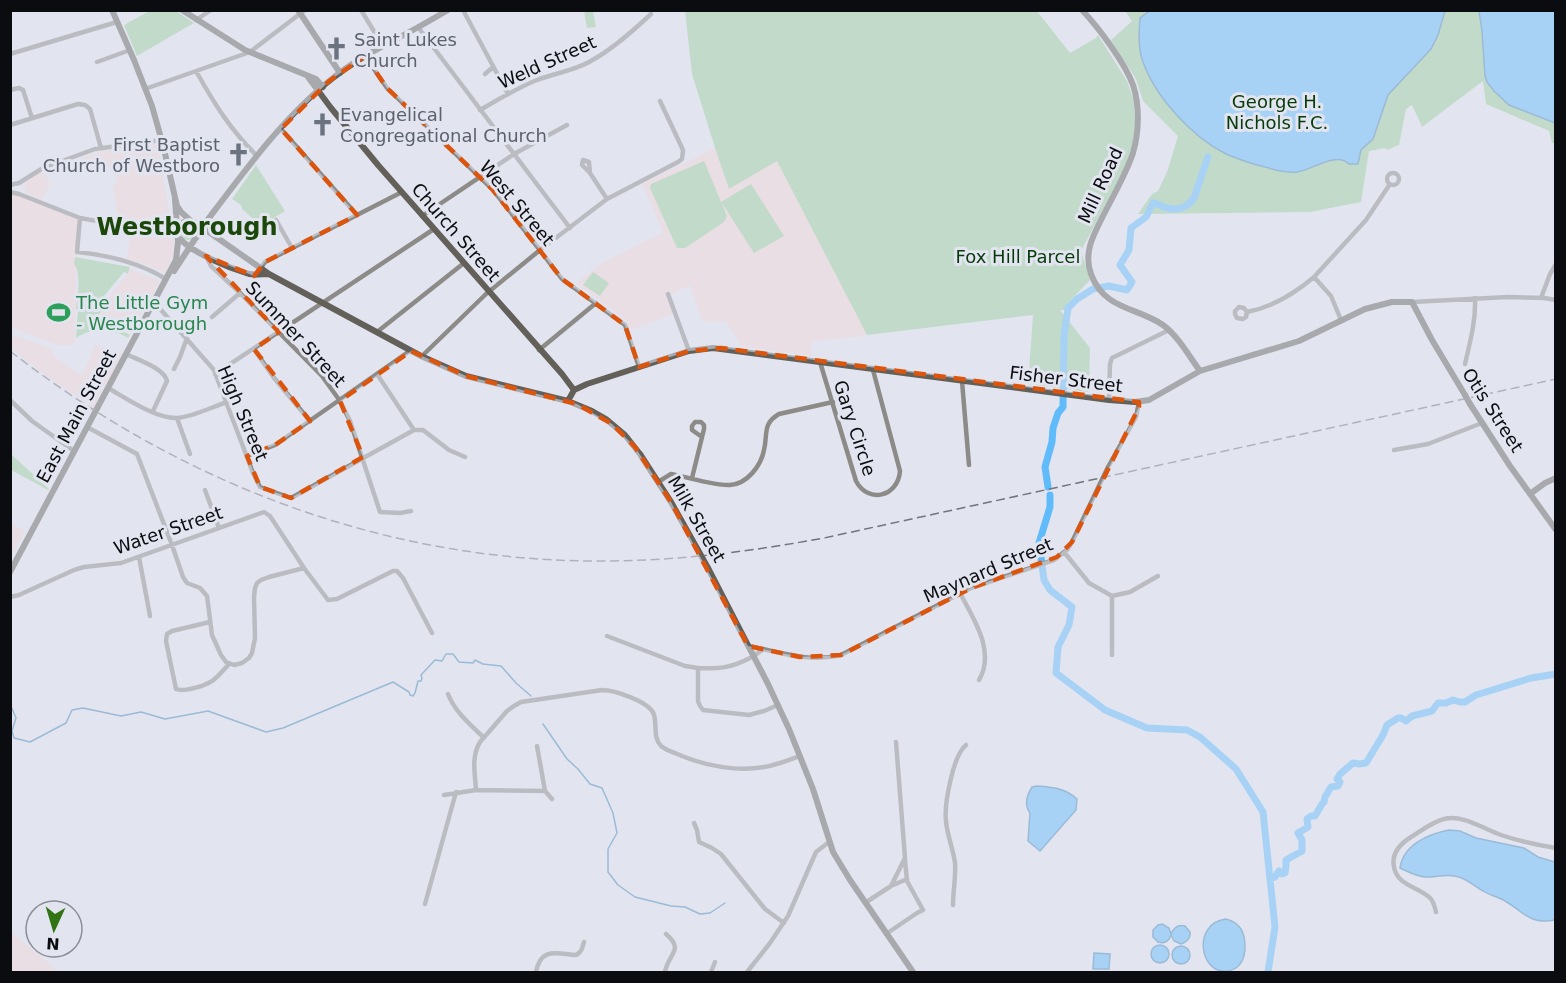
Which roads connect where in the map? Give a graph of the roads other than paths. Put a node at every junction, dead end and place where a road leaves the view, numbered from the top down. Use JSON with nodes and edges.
{"nodes":[{"id":1,"x":112,"y":10,"type":"edge"},
{"id":2,"x":182,"y":10,"type":"edge"},
{"id":3,"x":211,"y":10,"type":"edge"},
{"id":4,"x":361,"y":10,"type":"edge"},
{"id":5,"x":448,"y":10,"type":"edge"},
{"id":6,"x":463,"y":10,"type":"edge"},
{"id":7,"x":1082,"y":10,"type":"edge"},
{"id":8,"x":301,"y":12,"type":"edge"},
{"id":9,"x":651,"y":14,"type":"dead end"},
{"id":10,"x":196,"y":20,"type":"junction"},
{"id":11,"x":117,"y":22,"type":"junction"},
{"id":12,"x":418,"y":27,"type":"junction"},
{"id":13,"x":384,"y":46,"type":"junction"},
{"id":14,"x":130,"y":50,"type":"junction"},
{"id":15,"x":250,"y":52,"type":"junction"},
{"id":16,"x":10,"y":54,"type":"edge"},
{"id":17,"x":365,"y":56,"type":"junction"},
{"id":18,"x":97,"y":62,"type":"dead end"},
{"id":19,"x":493,"y":67,"type":"junction"},
{"id":20,"x":196,"y":72,"type":"junction"},
{"id":21,"x":340,"y":73,"type":"junction"},
{"id":22,"x":485,"y":74,"type":"dead end"},
{"id":23,"x":145,"y":89,"type":"junction"},
{"id":24,"x":321,"y":89,"type":"junction"},
{"id":25,"x":10,"y":90,"type":"edge"},
{"id":26,"x":508,"y":94,"type":"junction"},
{"id":27,"x":660,"y":101,"type":"dead end"},
{"id":28,"x":480,"y":110,"type":"junction"},
{"id":29,"x":32,"y":118,"type":"junction"},
{"id":30,"x":10,"y":125,"type":"edge"},
{"id":31,"x":567,"y":125,"type":"dead end"},
{"id":32,"x":281,"y":129,"type":"junction"},
{"id":33,"x":162,"y":140,"type":"junction"},
{"id":34,"x":101,"y":148,"type":"junction"},
{"id":35,"x":514,"y":154,"type":"junction"},
{"id":36,"x":256,"y":156,"type":"junction"},
{"id":37,"x":590,"y":173,"type":"dead end"},
{"id":38,"x":480,"y":177,"type":"junction"},
{"id":39,"x":1390,"y":184,"type":"dead end"},
{"id":40,"x":10,"y":185,"type":"edge"},
{"id":41,"x":10,"y":192,"type":"edge"},
{"id":42,"x":402,"y":192,"type":"junction"},
{"id":43,"x":175,"y":199,"type":"junction"},
{"id":44,"x":607,"y":199,"type":"junction"},
{"id":45,"x":357,"y":215,"type":"junction"},
{"id":46,"x":422,"y":216,"type":"junction"},
{"id":47,"x":80,"y":218,"type":"junction"},
{"id":48,"x":276,"y":220,"type":"dead end"},
{"id":49,"x":193,"y":222,"type":"junction"},
{"id":50,"x":204,"y":226,"type":"junction"},
{"id":51,"x":570,"y":228,"type":"junction"},
{"id":52,"x":434,"y":229,"type":"junction"},
{"id":53,"x":155,"y":231,"type":"junction"},
{"id":54,"x":177,"y":233,"type":"junction"},
{"id":55,"x":196,"y":238,"type":"junction"},
{"id":56,"x":153,"y":239,"type":"dead end"},
{"id":57,"x":183,"y":242,"type":"junction"},
{"id":58,"x":190,"y":247,"type":"junction"},
{"id":59,"x":292,"y":248,"type":"junction"},
{"id":60,"x":540,"y":250,"type":"junction"},
{"id":61,"x":199,"y":253,"type":"junction"},
{"id":62,"x":206,"y":256,"type":"junction"},
{"id":63,"x":183,"y":257,"type":"junction"},
{"id":64,"x":464,"y":263,"type":"junction"},
{"id":65,"x":1556,"y":264,"type":"edge"},
{"id":66,"x":260,"y":268,"type":"junction"},
{"id":67,"x":269,"y":274,"type":"junction"},
{"id":68,"x":256,"y":275,"type":"junction"},
{"id":69,"x":168,"y":277,"type":"junction"},
{"id":70,"x":1314,"y":277,"type":"junction"},
{"id":71,"x":489,"y":292,"type":"junction"},
{"id":72,"x":240,"y":293,"type":"junction"},
{"id":73,"x":668,"y":294,"type":"dead end"},
{"id":74,"x":1474,"y":298,"type":"junction"},
{"id":75,"x":1541,"y":298,"type":"junction"},
{"id":76,"x":1556,"y":300,"type":"edge"},
{"id":77,"x":154,"y":302,"type":"junction"},
{"id":78,"x":1412,"y":302,"type":"junction"},
{"id":79,"x":323,"y":303,"type":"junction"},
{"id":80,"x":596,"y":303,"type":"junction"},
{"id":81,"x":1247,"y":312,"type":"dead end"},
{"id":82,"x":212,"y":317,"type":"dead end"},
{"id":83,"x":1341,"y":320,"type":"junction"},
{"id":84,"x":1169,"y":330,"type":"junction"},
{"id":85,"x":377,"y":332,"type":"junction"},
{"id":86,"x":279,"y":333,"type":"junction"},
{"id":87,"x":187,"y":339,"type":"junction"},
{"id":88,"x":254,"y":349,"type":"junction"},
{"id":89,"x":411,"y":350,"type":"junction"},
{"id":90,"x":540,"y":350,"type":"junction"},
{"id":91,"x":689,"y":351,"type":"junction"},
{"id":92,"x":126,"y":354,"type":"junction"},
{"id":93,"x":422,"y":356,"type":"junction"},
{"id":94,"x":820,"y":362,"type":"junction"},
{"id":95,"x":1465,"y":364,"type":"dead end"},
{"id":96,"x":639,"y":367,"type":"junction"},
{"id":97,"x":174,"y":369,"type":"dead end"},
{"id":98,"x":873,"y":370,"type":"junction"},
{"id":99,"x":1200,"y":371,"type":"junction"},
{"id":100,"x":215,"y":374,"type":"junction"},
{"id":101,"x":376,"y":374,"type":"junction"},
{"id":102,"x":962,"y":381,"type":"junction"},
{"id":103,"x":108,"y":388,"type":"junction"},
{"id":104,"x":574,"y":390,"type":"junction"},
{"id":105,"x":10,"y":400,"type":"edge"},
{"id":106,"x":1109,"y":400,"type":"junction"},
{"id":107,"x":340,"y":401,"type":"junction"},
{"id":108,"x":568,"y":401,"type":"junction"},
{"id":109,"x":227,"y":402,"type":"junction"},
{"id":110,"x":833,"y":402,"type":"junction"},
{"id":111,"x":1139,"y":402,"type":"junction"},
{"id":112,"x":153,"y":411,"type":"junction"},
{"id":113,"x":177,"y":418,"type":"junction"},
{"id":114,"x":310,"y":421,"type":"junction"},
{"id":115,"x":1482,"y":423,"type":"junction"},
{"id":116,"x":87,"y":427,"type":"junction"},
{"id":117,"x":414,"y":429,"type":"junction"},
{"id":118,"x":702,"y":437,"type":"dead end"},
{"id":119,"x":1394,"y":450,"type":"dead end"},
{"id":120,"x":74,"y":451,"type":"junction"},
{"id":121,"x":190,"y":454,"type":"dead end"},
{"id":122,"x":247,"y":456,"type":"junction"},
{"id":123,"x":465,"y":457,"type":"dead end"},
{"id":124,"x":363,"y":458,"type":"junction"},
{"id":125,"x":969,"y":465,"type":"dead end"},
{"id":126,"x":692,"y":478,"type":"junction"},
{"id":127,"x":1556,"y":478,"type":"edge"},
{"id":128,"x":658,"y":482,"type":"junction"},
{"id":129,"x":205,"y":490,"type":"dead end"},
{"id":130,"x":1530,"y":494,"type":"junction"},
{"id":131,"x":411,"y":511,"type":"dead end"},
{"id":132,"x":219,"y":528,"type":"junction"},
{"id":133,"x":1556,"y":530,"type":"edge"},
{"id":134,"x":172,"y":545,"type":"junction"},
{"id":135,"x":1064,"y":552,"type":"junction"},
{"id":136,"x":139,"y":557,"type":"junction"},
{"id":137,"x":304,"y":568,"type":"junction"},
{"id":138,"x":10,"y":572,"type":"edge"},
{"id":139,"x":1158,"y":576,"type":"dead end"},
{"id":140,"x":960,"y":593,"type":"junction"},
{"id":141,"x":1112,"y":596,"type":"junction"},
{"id":142,"x":10,"y":597,"type":"edge"},
{"id":143,"x":150,"y":616,"type":"dead end"},
{"id":144,"x":210,"y":622,"type":"junction"},
{"id":145,"x":432,"y":633,"type":"dead end"},
{"id":146,"x":607,"y":636,"type":"dead end"},
{"id":147,"x":748,"y":646,"type":"junction"},
{"id":148,"x":765,"y":650,"type":"junction"},
{"id":149,"x":1112,"y":655,"type":"dead end"},
{"id":150,"x":754,"y":657,"type":"junction"},
{"id":151,"x":229,"y":664,"type":"junction"},
{"id":152,"x":698,"y":668,"type":"junction"},
{"id":153,"x":979,"y":680,"type":"dead end"},
{"id":154,"x":448,"y":694,"type":"dead end"},
{"id":155,"x":778,"y":705,"type":"junction"},
{"id":156,"x":484,"y":738,"type":"junction"},
{"id":157,"x":896,"y":742,"type":"dead end"},
{"id":158,"x":966,"y":745,"type":"dead end"},
{"id":159,"x":537,"y":746,"type":"dead end"},
{"id":160,"x":800,"y":756,"type":"junction"},
{"id":161,"x":476,"y":790,"type":"junction"},
{"id":162,"x":545,"y":791,"type":"junction"},
{"id":163,"x":456,"y":792,"type":"junction"},
{"id":164,"x":444,"y":795,"type":"dead end"},
{"id":165,"x":552,"y":799,"type":"dead end"},
{"id":166,"x":694,"y":824,"type":"dead end"},
{"id":167,"x":829,"y":842,"type":"junction"},
{"id":168,"x":1556,"y":848,"type":"edge"},
{"id":169,"x":905,"y":858,"type":"junction"},
{"id":170,"x":907,"y":879,"type":"junction"},
{"id":171,"x":891,"y":886,"type":"junction"},
{"id":172,"x":865,"y":903,"type":"junction"},
{"id":173,"x":425,"y":904,"type":"dead end"},
{"id":174,"x":954,"y":905,"type":"dead end"},
{"id":175,"x":1436,"y":912,"type":"dead end"},
{"id":176,"x":784,"y":922,"type":"junction"},
{"id":177,"x":666,"y":934,"type":"dead end"},
{"id":178,"x":886,"y":934,"type":"junction"},
{"id":179,"x":584,"y":942,"type":"dead end"},
{"id":180,"x":715,"y":962,"type":"dead end"},
{"id":181,"x":536,"y":972,"type":"edge"},
{"id":182,"x":665,"y":972,"type":"edge"},
{"id":183,"x":711,"y":972,"type":"edge"},
{"id":184,"x":747,"y":972,"type":"edge"},
{"id":185,"x":913,"y":972,"type":"edge"}],
"edges":[{"from":1,"to":11,"type":"main road"},
{"from":2,"to":10,"type":"main road"},
{"from":3,"to":10,"type":"street"},
{"from":4,"to":13,"type":"street"},
{"from":5,"to":12,"type":"main road","name":"East Main Street"},
{"from":6,"to":19,"type":"street"},
{"from":7,"to":84,"type":"main road","name":"Mill Road"},
{"from":8,"to":15,"type":"street"},
{"from":8,"to":21,"type":"main road"},
{"from":9,"to":26,"type":"street","name":"Weld Street"},
{"from":10,"to":15,"type":"main road"},
{"from":11,"to":14,"type":"main road"},
{"from":11,"to":16,"type":"street"},
{"from":12,"to":13,"type":"main road","name":"East Main Street"},
{"from":12,"to":28,"type":"street"},
{"from":13,"to":17,"type":"main road","name":"East Main Street"},
{"from":14,"to":18,"type":"street"},
{"from":14,"to":23,"type":"main road"},
{"from":15,"to":20,"type":"street"},
{"from":15,"to":24,"type":"main road","name":"Church Street"},
{"from":17,"to":21,"type":"main road","name":"East Main Street"},
{"from":17,"to":38,"type":"street","name":"West Street"},
{"from":19,"to":22,"type":"street"},
{"from":19,"to":26,"type":"street"},
{"from":20,"to":23,"type":"street"},
{"from":20,"to":36,"type":"street"},
{"from":21,"to":24,"type":"main road","name":"East Main Street"},
{"from":23,"to":33,"type":"main road"},
{"from":24,"to":32,"type":"main road","name":"East Main Street"},
{"from":24,"to":42,"type":"main road","name":"Church Street"},
{"from":25,"to":29,"type":"street"},
{"from":26,"to":28,"type":"street","name":"Weld Street"},
{"from":27,"to":44,"type":"street"},
{"from":28,"to":35,"type":"street"},
{"from":29,"to":30,"type":"street"},
{"from":29,"to":34,"type":"street"},
{"from":31,"to":35,"type":"street"},
{"from":32,"to":36,"type":"main road","name":"East Main Street"},
{"from":32,"to":45,"type":"street"},
{"from":33,"to":34,"type":"street"},
{"from":33,"to":43,"type":"main road"},
{"from":34,"to":40,"type":"street"},
{"from":35,"to":38,"type":"street"},
{"from":35,"to":51,"type":"street"},
{"from":36,"to":50,"type":"main road","name":"East Main Street"},
{"from":37,"to":44,"type":"street"},
{"from":38,"to":46,"type":"street"},
{"from":38,"to":60,"type":"street","name":"West Street"},
{"from":39,"to":70,"type":"street"},
{"from":41,"to":47,"type":"street"},
{"from":42,"to":45,"type":"street"},
{"from":42,"to":46,"type":"main road","name":"Church Street"},
{"from":43,"to":49,"type":"main road"},
{"from":43,"to":54,"type":"main road"},
{"from":44,"to":51,"type":"street"},
{"from":45,"to":59,"type":"street"},
{"from":46,"to":52,"type":"main road","name":"Church Street"},
{"from":47,"to":53,"type":"street"},
{"from":47,"to":69,"type":"street"},
{"from":48,"to":59,"type":"street"},
{"from":49,"to":50,"type":"main road","name":"Milk Street"},
{"from":49,"to":54,"type":"main road"},
{"from":49,"to":55,"type":"main road"},
{"from":50,"to":55,"type":"main road","name":"East Main Street"},
{"from":50,"to":66,"type":"main road","name":"Milk Street"},
{"from":51,"to":60,"type":"street"},
{"from":52,"to":64,"type":"main road","name":"Church Street"},
{"from":52,"to":79,"type":"street"},
{"from":53,"to":54,"type":"street"},
{"from":53,"to":56,"type":"street"},
{"from":54,"to":57,"type":"main road"},
{"from":54,"to":69,"type":"main road","name":"East Main Street"},
{"from":55,"to":57,"type":"main road"},
{"from":55,"to":58,"type":"main road","name":"East Main Street"},
{"from":57,"to":58,"type":"main road"},
{"from":58,"to":61,"type":"main road"},
{"from":58,"to":63,"type":"main road","name":"East Main Street"},
{"from":59,"to":66,"type":"street"},
{"from":60,"to":71,"type":"street"},
{"from":60,"to":80,"type":"street","name":"West Street"},
{"from":61,"to":62,"type":"main road"},
{"from":61,"to":63,"type":"main road"},
{"from":62,"to":68,"type":"main road"},
{"from":62,"to":72,"type":"street","name":"Summer Street"},
{"from":63,"to":69,"type":"main road","name":"East Main Street"},
{"from":64,"to":71,"type":"main road","name":"Church Street"},
{"from":64,"to":85,"type":"street"},
{"from":65,"to":75,"type":"street"},
{"from":66,"to":67,"type":"main road","name":"Milk Street"},
{"from":66,"to":68,"type":"street"},
{"from":67,"to":68,"type":"main road"},
{"from":67,"to":79,"type":"main road","name":"Milk Street"},
{"from":69,"to":77,"type":"main road","name":"East Main Street"},
{"from":70,"to":81,"type":"street"},
{"from":70,"to":83,"type":"street"},
{"from":71,"to":90,"type":"main road","name":"Church Street"},
{"from":71,"to":93,"type":"street"},
{"from":72,"to":82,"type":"street"},
{"from":72,"to":86,"type":"street","name":"Summer Street"},
{"from":73,"to":91,"type":"street"},
{"from":74,"to":75,"type":"street","name":"Fisher Street"},
{"from":74,"to":78,"type":"street","name":"Fisher Street"},
{"from":74,"to":95,"type":"street"},
{"from":75,"to":76,"type":"street","name":"Fisher Street"},
{"from":77,"to":87,"type":"street","name":"High Street"},
{"from":77,"to":92,"type":"main road","name":"East Main Street"},
{"from":78,"to":83,"type":"main road","name":"Fisher Street"},
{"from":78,"to":115,"type":"main road","name":"Otis Street","bridge":true},
{"from":79,"to":85,"type":"main road","name":"Milk Street"},
{"from":79,"to":86,"type":"street"},
{"from":80,"to":90,"type":"street"},
{"from":80,"to":96,"type":"street","name":"West Street"},
{"from":83,"to":99,"type":"main road","name":"Fisher Street"},
{"from":84,"to":99,"type":"main road","name":"Mill Road"},
{"from":84,"to":106,"type":"street"},
{"from":85,"to":89,"type":"main road","name":"Milk Street"},
{"from":86,"to":88,"type":"street"},
{"from":86,"to":107,"type":"street","name":"Summer Street"},
{"from":87,"to":97,"type":"street"},
{"from":87,"to":100,"type":"street","name":"High Street"},
{"from":88,"to":100,"type":"street"},
{"from":88,"to":114,"type":"street"},
{"from":89,"to":93,"type":"main road","name":"Milk Street"},
{"from":89,"to":101,"type":"street"},
{"from":90,"to":104,"type":"main road","name":"Church Street"},
{"from":91,"to":94,"type":"main road","name":"Fisher Street"},
{"from":91,"to":96,"type":"main road","name":"Fisher Street"},
{"from":92,"to":103,"type":"main road","name":"East Main Street"},
{"from":92,"to":112,"type":"street"},
{"from":93,"to":108,"type":"main road","name":"Milk Street"},
{"from":94,"to":98,"type":"main road","name":"Fisher Street"},
{"from":94,"to":110,"type":"street","name":"Gary Circle"},
{"from":96,"to":104,"type":"main road","name":"Fisher Street"},
{"from":98,"to":102,"type":"main road","name":"Fisher Street"},
{"from":98,"to":110,"type":"street","name":"Gary Circle"},
{"from":99,"to":111,"type":"main road","name":"Fisher Street"},
{"from":100,"to":109,"type":"street","name":"High Street"},
{"from":101,"to":107,"type":"street"},
{"from":101,"to":117,"type":"street"},
{"from":102,"to":106,"type":"main road","name":"Fisher Street"},
{"from":102,"to":125,"type":"street"},
{"from":103,"to":112,"type":"street"},
{"from":103,"to":116,"type":"main road","name":"East Main Street"},
{"from":104,"to":108,"type":"main road"},
{"from":105,"to":120,"type":"street"},
{"from":106,"to":111,"type":"main road","name":"Fisher Street"},
{"from":107,"to":114,"type":"street"},
{"from":107,"to":124,"type":"street","name":"Summer Street"},
{"from":108,"to":128,"type":"main road","name":"Milk Street"},
{"from":109,"to":113,"type":"street"},
{"from":109,"to":122,"type":"street","name":"High Street"},
{"from":110,"to":126,"type":"street"},
{"from":111,"to":135,"type":"street","name":"Maynard Street"},
{"from":112,"to":113,"type":"street"},
{"from":113,"to":121,"type":"street"},
{"from":114,"to":122,"type":"street"},
{"from":115,"to":119,"type":"street"},
{"from":115,"to":130,"type":"main road","name":"Otis Street"},
{"from":116,"to":120,"type":"main road","name":"East Main Street"},
{"from":116,"to":134,"type":"street"},
{"from":117,"to":123,"type":"street"},
{"from":117,"to":124,"type":"street"},
{"from":118,"to":126,"type":"street"},
{"from":120,"to":138,"type":"main road","name":"East Main Street"},
{"from":122,"to":124,"type":"street","name":"High Street"},
{"from":124,"to":131,"type":"street","name":"Summer Street"},
{"from":126,"to":128,"type":"street"},
{"from":127,"to":130,"type":"main road"},
{"from":128,"to":147,"type":"main road","name":"Milk Street","bridge":true},
{"from":129,"to":132,"type":"street"},
{"from":130,"to":133,"type":"main road","name":"Otis Street"},
{"from":132,"to":134,"type":"street","name":"Water Street"},
{"from":132,"to":137,"type":"street","name":"Water Street"},
{"from":134,"to":136,"type":"street","name":"Water Street"},
{"from":134,"to":144,"type":"street"},
{"from":135,"to":140,"type":"street","name":"Maynard Street"},
{"from":135,"to":141,"type":"street"},
{"from":136,"to":142,"type":"street","name":"Water Street"},
{"from":136,"to":143,"type":"street"},
{"from":137,"to":145,"type":"street"},
{"from":137,"to":151,"type":"street"},
{"from":139,"to":141,"type":"street"},
{"from":140,"to":148,"type":"street","name":"Maynard Street"},
{"from":140,"to":153,"type":"street"},
{"from":141,"to":149,"type":"street"},
{"from":144,"to":151,"type":"street"},
{"from":144,"to":151,"type":"street"},
{"from":146,"to":152,"type":"street"},
{"from":147,"to":148,"type":"street","name":"Maynard Street"},
{"from":147,"to":150,"type":"main road","name":"Milk Street"},
{"from":148,"to":150,"type":"street"},
{"from":150,"to":152,"type":"street"},
{"from":150,"to":155,"type":"main road","name":"Milk Street"},
{"from":152,"to":155,"type":"street"},
{"from":154,"to":156,"type":"street"},
{"from":155,"to":160,"type":"main road","name":"Milk Street"},
{"from":156,"to":160,"type":"street"},
{"from":156,"to":161,"type":"street"},
{"from":157,"to":169,"type":"street"},
{"from":158,"to":174,"type":"street"},
{"from":159,"to":162,"type":"street"},
{"from":160,"to":167,"type":"main road","name":"Milk Street"},
{"from":161,"to":162,"type":"street"},
{"from":161,"to":163,"type":"street"},
{"from":162,"to":165,"type":"street"},
{"from":163,"to":164,"type":"street"},
{"from":163,"to":173,"type":"street"},
{"from":166,"to":176,"type":"street"},
{"from":167,"to":172,"type":"main road","name":"Milk Street"},
{"from":167,"to":176,"type":"street"},
{"from":168,"to":175,"type":"street"},
{"from":169,"to":170,"type":"street"},
{"from":169,"to":171,"type":"street"},
{"from":170,"to":171,"type":"street"},
{"from":170,"to":178,"type":"street"},
{"from":171,"to":172,"type":"street"},
{"from":172,"to":178,"type":"main road","name":"Milk Street"},
{"from":176,"to":184,"type":"street"},
{"from":177,"to":182,"type":"street"},
{"from":178,"to":185,"type":"main road","name":"Milk Street"},
{"from":179,"to":181,"type":"street"},
{"from":180,"to":183,"type":"street"}]}
